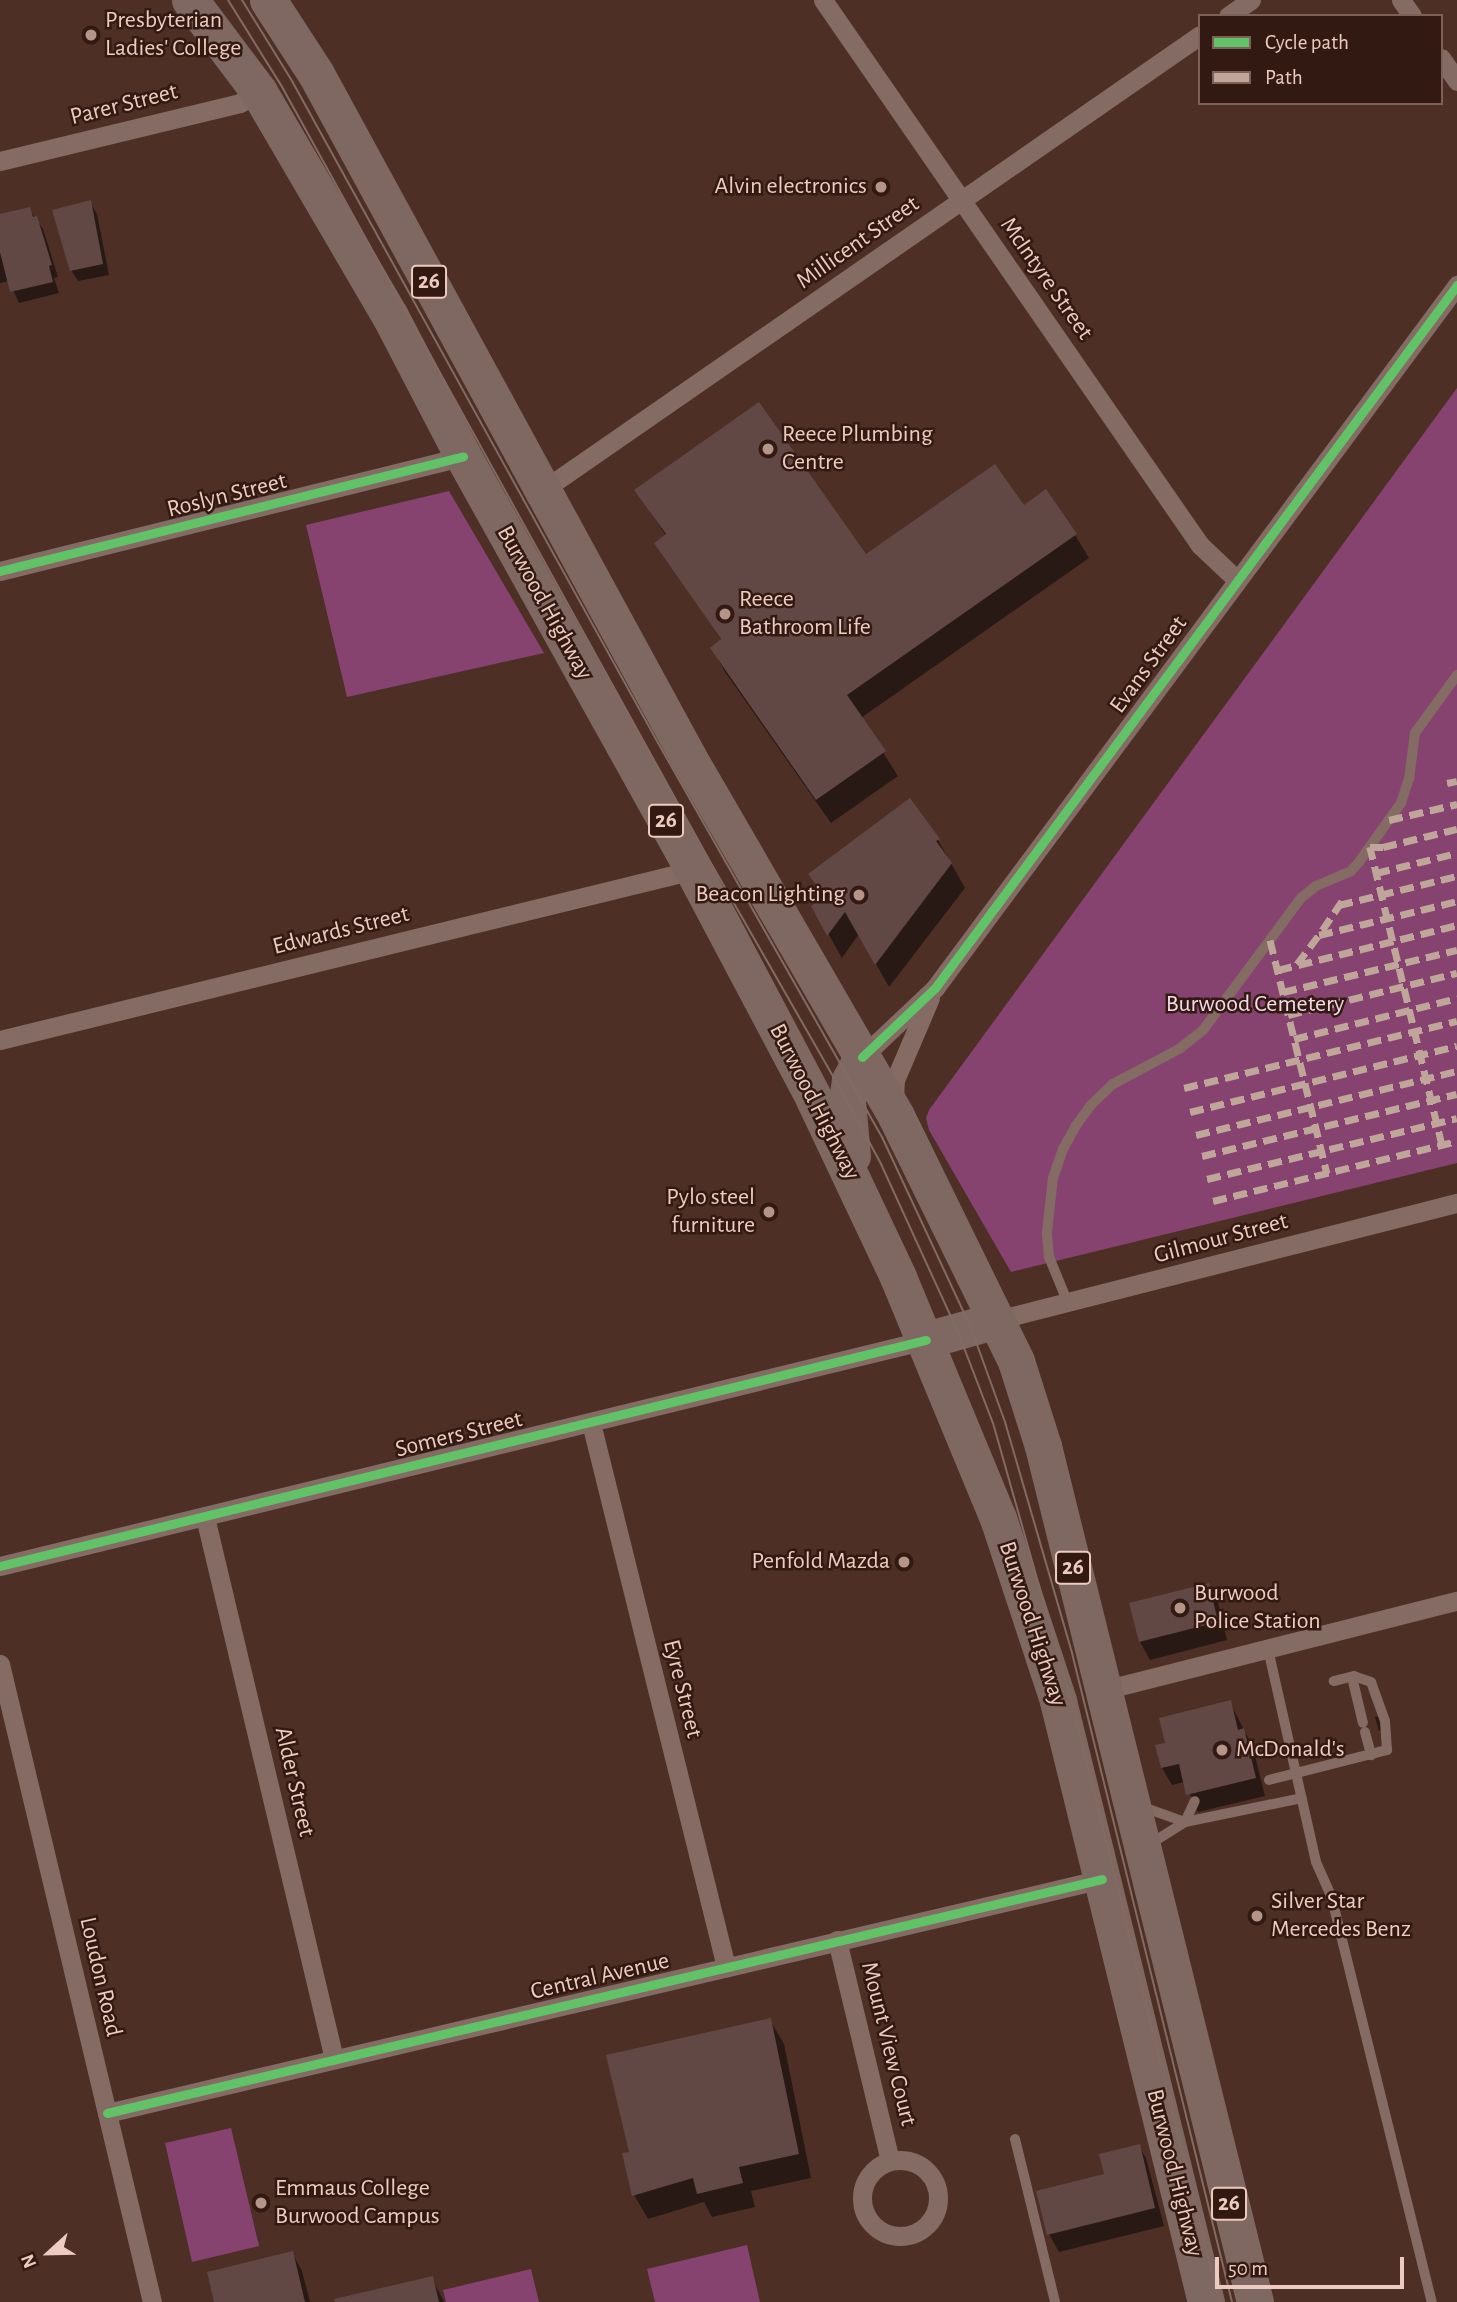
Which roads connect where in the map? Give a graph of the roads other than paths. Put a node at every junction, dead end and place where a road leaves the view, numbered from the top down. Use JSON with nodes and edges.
{"nodes":[{"id":1,"x":190,"y":0,"type":"edge"},
{"id":2,"x":268,"y":0,"type":"edge"},
{"id":3,"x":822,"y":0,"type":"edge"},
{"id":4,"x":1251,"y":0,"type":"edge"},
{"id":5,"x":1231,"y":14,"type":"edge"},
{"id":6,"x":1198,"y":36,"type":"edge"},
{"id":7,"x":1443,"y":61,"type":"edge"},
{"id":8,"x":316,"y":74,"type":"junction"},
{"id":9,"x":1457,"y":81,"type":"edge"},
{"id":10,"x":258,"y":92,"type":"junction"},
{"id":11,"x":0,"y":161,"type":"edge"},
{"id":12,"x":961,"y":200,"type":"junction"},
{"id":13,"x":1457,"y":285,"type":"edge"},
{"id":14,"x":463,"y":456,"type":"junction"},
{"id":15,"x":543,"y":490,"type":"junction"},
{"id":16,"x":0,"y":571,"type":"edge"},
{"id":17,"x":1236,"y":579,"type":"junction"},
{"id":18,"x":1457,"y":675,"type":"edge"},
{"id":19,"x":744,"y":856,"type":"junction"},
{"id":20,"x":693,"y":870,"type":"junction"},
{"id":21,"x":935,"y":988,"type":"junction"},
{"id":22,"x":0,"y":1040,"type":"edge"},
{"id":23,"x":862,"y":1057,"type":"junction"},
{"id":24,"x":896,"y":1116,"type":"junction"},
{"id":25,"x":860,"y":1191,"type":"junction"},
{"id":26,"x":1457,"y":1203,"type":"edge"},
{"id":27,"x":1068,"y":1304,"type":"junction"},
{"id":28,"x":996,"y":1320,"type":"junction"},
{"id":29,"x":926,"y":1340,"type":"junction"},
{"id":30,"x":591,"y":1423,"type":"junction"},
{"id":31,"x":205,"y":1517,"type":"junction"},
{"id":32,"x":0,"y":1566,"type":"edge"},
{"id":33,"x":1457,"y":1601,"type":"edge"},
{"id":34,"x":1268,"y":1649,"type":"junction"},
{"id":35,"x":0,"y":1664,"type":"edge"},
{"id":36,"x":1352,"y":1677,"type":"junction"},
{"id":37,"x":1334,"y":1681,"type":"dead end"},
{"id":38,"x":1104,"y":1690,"type":"junction"},
{"id":39,"x":1058,"y":1701,"type":"junction"},
{"id":40,"x":1371,"y":1755,"type":"junction"},
{"id":41,"x":1296,"y":1774,"type":"junction"},
{"id":42,"x":1269,"y":1780,"type":"dead end"},
{"id":43,"x":1302,"y":1798,"type":"junction"},
{"id":44,"x":1195,"y":1801,"type":"dead end"},
{"id":45,"x":1132,"y":1804,"type":"junction"},
{"id":46,"x":1185,"y":1822,"type":"junction"},
{"id":47,"x":1146,"y":1859,"type":"junction"},
{"id":48,"x":1102,"y":1879,"type":"junction"},
{"id":49,"x":837,"y":1940,"type":"junction"},
{"id":50,"x":726,"y":1967,"type":"junction"},
{"id":51,"x":334,"y":2059,"type":"junction"},
{"id":52,"x":107,"y":2113,"type":"junction"},
{"id":53,"x":1015,"y":2138,"type":"dead end"},
{"id":54,"x":890,"y":2160,"type":"dead end"},
{"id":55,"x":152,"y":2302,"type":"edge"},
{"id":56,"x":1055,"y":2302,"type":"edge"},
{"id":57,"x":1206,"y":2302,"type":"edge"},
{"id":58,"x":1255,"y":2302,"type":"edge"},
{"id":59,"x":1432,"y":2302,"type":"edge"}],
"edges":[{"from":1,"to":10,"type":"highway","name":"Burwood Highway","number":"26"},
{"from":2,"to":8,"type":"highway","name":"Burwood Highway","number":"26"},
{"from":3,"to":12,"type":"street","name":"McIntyre Street"},
{"from":4,"to":5,"type":"street"},
{"from":6,"to":12,"type":"street","name":"Millicent Street"},
{"from":7,"to":9,"type":"street"},
{"from":8,"to":10,"type":"highway"},
{"from":8,"to":15,"type":"highway","name":"Burwood Highway","number":"26"},
{"from":10,"to":11,"type":"street","name":"Parer Street"},
{"from":10,"to":14,"type":"highway","name":"Burwood Highway","number":"26"},
{"from":12,"to":15,"type":"street","name":"Millicent Street"},
{"from":12,"to":17,"type":"street","name":"McIntyre Street"},
{"from":13,"to":17,"type":"street","name":"Evans Street"},
{"from":14,"to":16,"type":"street","name":"Roslyn Street"},
{"from":14,"to":20,"type":"highway","name":"Burwood Highway","number":"26"},
{"from":15,"to":19,"type":"highway","name":"Burwood Highway","number":"26"},
{"from":17,"to":21,"type":"street","name":"Evans Street"},
{"from":18,"to":27,"type":"lane"},
{"from":19,"to":20,"type":"highway"},
{"from":19,"to":23,"type":"highway","name":"Burwood Highway","number":"26"},
{"from":20,"to":22,"type":"street","name":"Edwards Street"},
{"from":20,"to":25,"type":"highway","name":"Burwood Highway","number":"26"},
{"from":21,"to":23,"type":"street","name":"Evans Street"},
{"from":21,"to":24,"type":"street","name":"Evans Street"},
{"from":23,"to":24,"type":"highway","name":"Burwood Highway","number":"26"},
{"from":23,"to":25,"type":"highway"},
{"from":24,"to":28,"type":"highway","name":"Burwood Highway","number":"26"},
{"from":25,"to":29,"type":"highway","name":"Burwood Highway","number":"26"},
{"from":26,"to":27,"type":"street","name":"Gilmour Street"},
{"from":27,"to":28,"type":"street","name":"Gilmour Street"},
{"from":28,"to":29,"type":"highway"},
{"from":28,"to":38,"type":"highway","name":"Burwood Highway","number":"26"},
{"from":29,"to":30,"type":"street","name":"Somers Street"},
{"from":29,"to":39,"type":"highway","name":"Burwood Highway","number":"26"},
{"from":30,"to":31,"type":"street","name":"Somers Street"},
{"from":30,"to":50,"type":"street","name":"Eyre Street"},
{"from":31,"to":32,"type":"street","name":"Somers Street"},
{"from":31,"to":51,"type":"street","name":"Alder Street"},
{"from":33,"to":34,"type":"street"},
{"from":34,"to":38,"type":"street"},
{"from":34,"to":41,"type":"lane"},
{"from":35,"to":52,"type":"street","name":"Loudon Road"},
{"from":36,"to":37,"type":"lane"},
{"from":36,"to":40,"type":"lane"},
{"from":36,"to":40,"type":"lane"},
{"from":38,"to":39,"type":"highway"},
{"from":38,"to":45,"type":"highway","name":"Burwood Highway","number":"26"},
{"from":39,"to":48,"type":"highway","name":"Burwood Highway","number":"26"},
{"from":40,"to":41,"type":"lane"},
{"from":41,"to":42,"type":"lane"},
{"from":41,"to":43,"type":"lane"},
{"from":43,"to":46,"type":"lane"},
{"from":43,"to":59,"type":"lane"},
{"from":44,"to":46,"type":"lane"},
{"from":45,"to":46,"type":"lane"},
{"from":45,"to":47,"type":"highway","name":"Burwood Highway","number":"26"},
{"from":46,"to":47,"type":"lane"},
{"from":47,"to":48,"type":"highway"},
{"from":47,"to":58,"type":"highway","name":"Burwood Highway","number":"26"},
{"from":48,"to":49,"type":"street","name":"Central Avenue"},
{"from":48,"to":57,"type":"highway","name":"Burwood Highway","number":"26"},
{"from":49,"to":50,"type":"street","name":"Central Avenue"},
{"from":49,"to":54,"type":"street","name":"Mount View Court"},
{"from":50,"to":51,"type":"street","name":"Central Avenue"},
{"from":51,"to":52,"type":"street","name":"Central Avenue"},
{"from":52,"to":55,"type":"street","name":"Loudon Road"},
{"from":53,"to":56,"type":"lane"}]}
